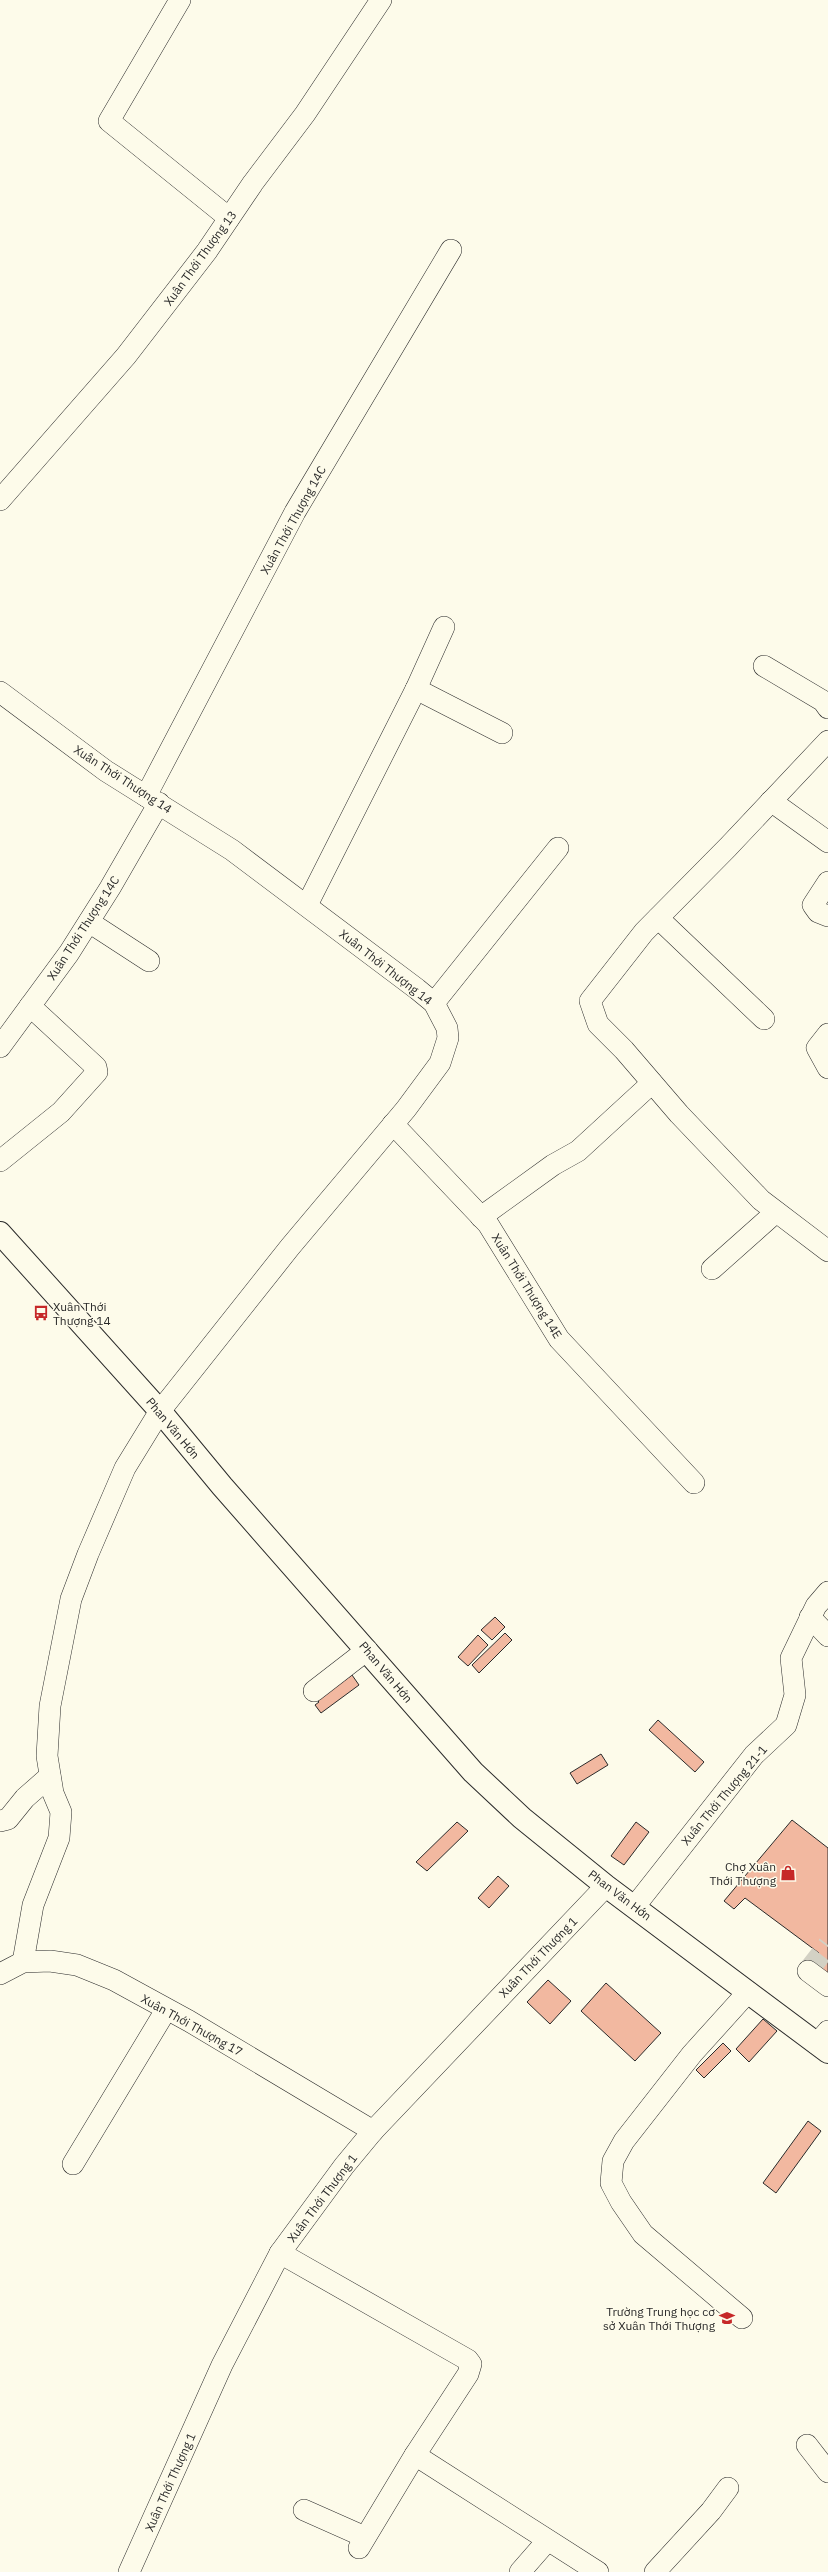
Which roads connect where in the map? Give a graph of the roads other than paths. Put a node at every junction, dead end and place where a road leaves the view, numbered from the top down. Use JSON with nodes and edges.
{"nodes":[{"id":1,"x":180,"y":0,"type":"edge"},
{"id":2,"x":380,"y":0,"type":"edge"},
{"id":3,"x":230,"y":218,"type":"junction"},
{"id":4,"x":451,"y":250,"type":"dead end"},
{"id":5,"x":0,"y":500,"type":"edge"},
{"id":6,"x":444,"y":627,"type":"dead end"},
{"id":7,"x":764,"y":666,"type":"dead end"},
{"id":8,"x":416,"y":689,"type":"junction"},
{"id":9,"x":0,"y":692,"type":"edge"},
{"id":10,"x":828,"y":708,"type":"edge"},
{"id":11,"x":502,"y":734,"type":"dead end"},
{"id":12,"x":828,"y":741,"type":"edge"},
{"id":13,"x":153,"y":800,"type":"junction"},
{"id":14,"x":771,"y":801,"type":"junction"},
{"id":15,"x":828,"y":842,"type":"edge"},
{"id":16,"x":558,"y":848,"type":"dead end"},
{"id":17,"x":828,"y":882,"type":"edge"},
{"id":18,"x":307,"y":905,"type":"junction"},
{"id":19,"x":828,"y":916,"type":"edge"},
{"id":20,"x":658,"y":918,"type":"junction"},
{"id":21,"x":89,"y":922,"type":"junction"},
{"id":22,"x":149,"y":961,"type":"dead end"},
{"id":23,"x":434,"y":1003,"type":"junction"},
{"id":24,"x":30,"y":1006,"type":"junction"},
{"id":25,"x":764,"y":1019,"type":"dead end"},
{"id":26,"x":828,"y":1034,"type":"edge"},
{"id":27,"x":0,"y":1047,"type":"edge"},
{"id":28,"x":828,"y":1068,"type":"edge"},
{"id":29,"x":652,"y":1083,"type":"junction"},
{"id":30,"x":393,"y":1124,"type":"junction"},
{"id":31,"x":0,"y":1161,"type":"edge"},
{"id":32,"x":776,"y":1212,"type":"junction"},
{"id":33,"x":481,"y":1217,"type":"junction"},
{"id":34,"x":0,"y":1233,"type":"edge"},
{"id":35,"x":828,"y":1251,"type":"edge"},
{"id":36,"x":712,"y":1269,"type":"dead end"},
{"id":37,"x":160,"y":1411,"type":"junction"},
{"id":38,"x":694,"y":1483,"type":"dead end"},
{"id":39,"x":828,"y":1592,"type":"edge"},
{"id":40,"x":810,"y":1617,"type":"junction"},
{"id":41,"x":828,"y":1636,"type":"edge"},
{"id":42,"x":367,"y":1650,"type":"junction"},
{"id":43,"x":314,"y":1691,"type":"dead end"},
{"id":44,"x":50,"y":1776,"type":"junction"},
{"id":45,"x":0,"y":1821,"type":"edge"},
{"id":46,"x":606,"y":1886,"type":"junction"},
{"id":47,"x":635,"y":1906,"type":"junction"},
{"id":48,"x":23,"y":1962,"type":"junction"},
{"id":49,"x":808,"y":1971,"type":"dead end"},
{"id":50,"x":0,"y":1974,"type":"edge"},
{"id":51,"x":828,"y":1986,"type":"edge"},
{"id":52,"x":748,"y":1992,"type":"junction"},
{"id":53,"x":166,"y":2010,"type":"junction"},
{"id":54,"x":824,"y":2042,"type":"edge"},
{"id":55,"x":373,"y":2131,"type":"junction"},
{"id":56,"x":73,"y":2164,"type":"dead end"},
{"id":57,"x":280,"y":2253,"type":"junction"},
{"id":58,"x":742,"y":2318,"type":"dead end"},
{"id":59,"x":807,"y":2444,"type":"dead end"},
{"id":60,"x":415,"y":2455,"type":"junction"},
{"id":61,"x":828,"y":2472,"type":"edge"},
{"id":62,"x":728,"y":2488,"type":"dead end"},
{"id":63,"x":304,"y":2510,"type":"dead end"},
{"id":64,"x":547,"y":2541,"type":"junction"},
{"id":65,"x":129,"y":2572,"type":"edge"},
{"id":66,"x":520,"y":2572,"type":"edge"},
{"id":67,"x":598,"y":2572,"type":"edge"},
{"id":68,"x":655,"y":2572,"type":"edge"}],
"edges":[{"from":1,"to":3,"type":"street"},
{"from":2,"to":3,"type":"street","name":"Xuân Thới Thượng 13"},
{"from":3,"to":5,"type":"street","name":"Xuân Thới Thượng 13"},
{"from":4,"to":13,"type":"street","name":"Xuân Thới Thượng 14C"},
{"from":6,"to":8,"type":"street"},
{"from":7,"to":10,"type":"street"},
{"from":8,"to":11,"type":"street"},
{"from":8,"to":18,"type":"street"},
{"from":9,"to":13,"type":"street","name":"Xuân Thới Thượng 14"},
{"from":12,"to":14,"type":"street"},
{"from":13,"to":18,"type":"street","name":"Xuân Thới Thượng 14"},
{"from":13,"to":21,"type":"street","name":"Xuân Thới Thượng 14C"},
{"from":14,"to":15,"type":"street"},
{"from":14,"to":20,"type":"street"},
{"from":16,"to":23,"type":"street"},
{"from":17,"to":19,"type":"street"},
{"from":18,"to":23,"type":"street","name":"Xuân Thới Thượng 14"},
{"from":20,"to":25,"type":"street"},
{"from":20,"to":29,"type":"street"},
{"from":21,"to":22,"type":"street"},
{"from":21,"to":24,"type":"street","name":"Xuân Thới Thượng 14C"},
{"from":23,"to":30,"type":"street","name":"Xuân Thới Thượng 14"},
{"from":24,"to":27,"type":"street","name":"Xuân Thới Thượng 14C"},
{"from":24,"to":31,"type":"street"},
{"from":26,"to":28,"type":"street"},
{"from":29,"to":32,"type":"street"},
{"from":29,"to":33,"type":"street"},
{"from":30,"to":33,"type":"street","name":"Xuân Thới Thượng 14E"},
{"from":30,"to":37,"type":"street","name":"Xuân Thới Thượng 14"},
{"from":32,"to":35,"type":"street"},
{"from":32,"to":36,"type":"street"},
{"from":33,"to":38,"type":"street","name":"Xuân Thới Thượng 14E"},
{"from":34,"to":37,"type":"main road","name":"Phan Văn Hớn"},
{"from":37,"to":42,"type":"main road","name":"Phan Văn Hớn"},
{"from":37,"to":44,"type":"street","name":"Xuân Thới Thượng 14"},
{"from":39,"to":40,"type":"street","name":"Xuân Thới Thượng 21-1"},
{"from":40,"to":41,"type":"street"},
{"from":40,"to":47,"type":"street","name":"Xuân Thới Thượng 21-1"},
{"from":42,"to":43,"type":"street"},
{"from":42,"to":46,"type":"main road","name":"Phan Văn Hớn"},
{"from":44,"to":45,"type":"street"},
{"from":44,"to":48,"type":"street","name":"Xuân Thới Thượng 14"},
{"from":46,"to":47,"type":"main road","name":"Phan Văn Hớn"},
{"from":46,"to":55,"type":"street","name":"Xuân Thới Thượng 1"},
{"from":47,"to":52,"type":"main road","name":"Phan Văn Hớn"},
{"from":48,"to":50,"type":"street","name":"Xuân Thới Thượng 17"},
{"from":48,"to":53,"type":"street","name":"Xuân Thới Thượng 17"},
{"from":49,"to":51,"type":"street"},
{"from":52,"to":54,"type":"main road","name":"Phan Văn Hớn"},
{"from":52,"to":58,"type":"street"},
{"from":53,"to":55,"type":"street","name":"Xuân Thới Thượng 17"},
{"from":53,"to":56,"type":"street"},
{"from":55,"to":57,"type":"street","name":"Xuân Thới Thượng 1"},
{"from":57,"to":60,"type":"street"},
{"from":57,"to":65,"type":"street","name":"Xuân Thới Thượng 1"},
{"from":59,"to":61,"type":"street"},
{"from":60,"to":63,"type":"street"},
{"from":60,"to":64,"type":"street"},
{"from":62,"to":68,"type":"street"},
{"from":64,"to":66,"type":"street"},
{"from":64,"to":67,"type":"street"}]}
